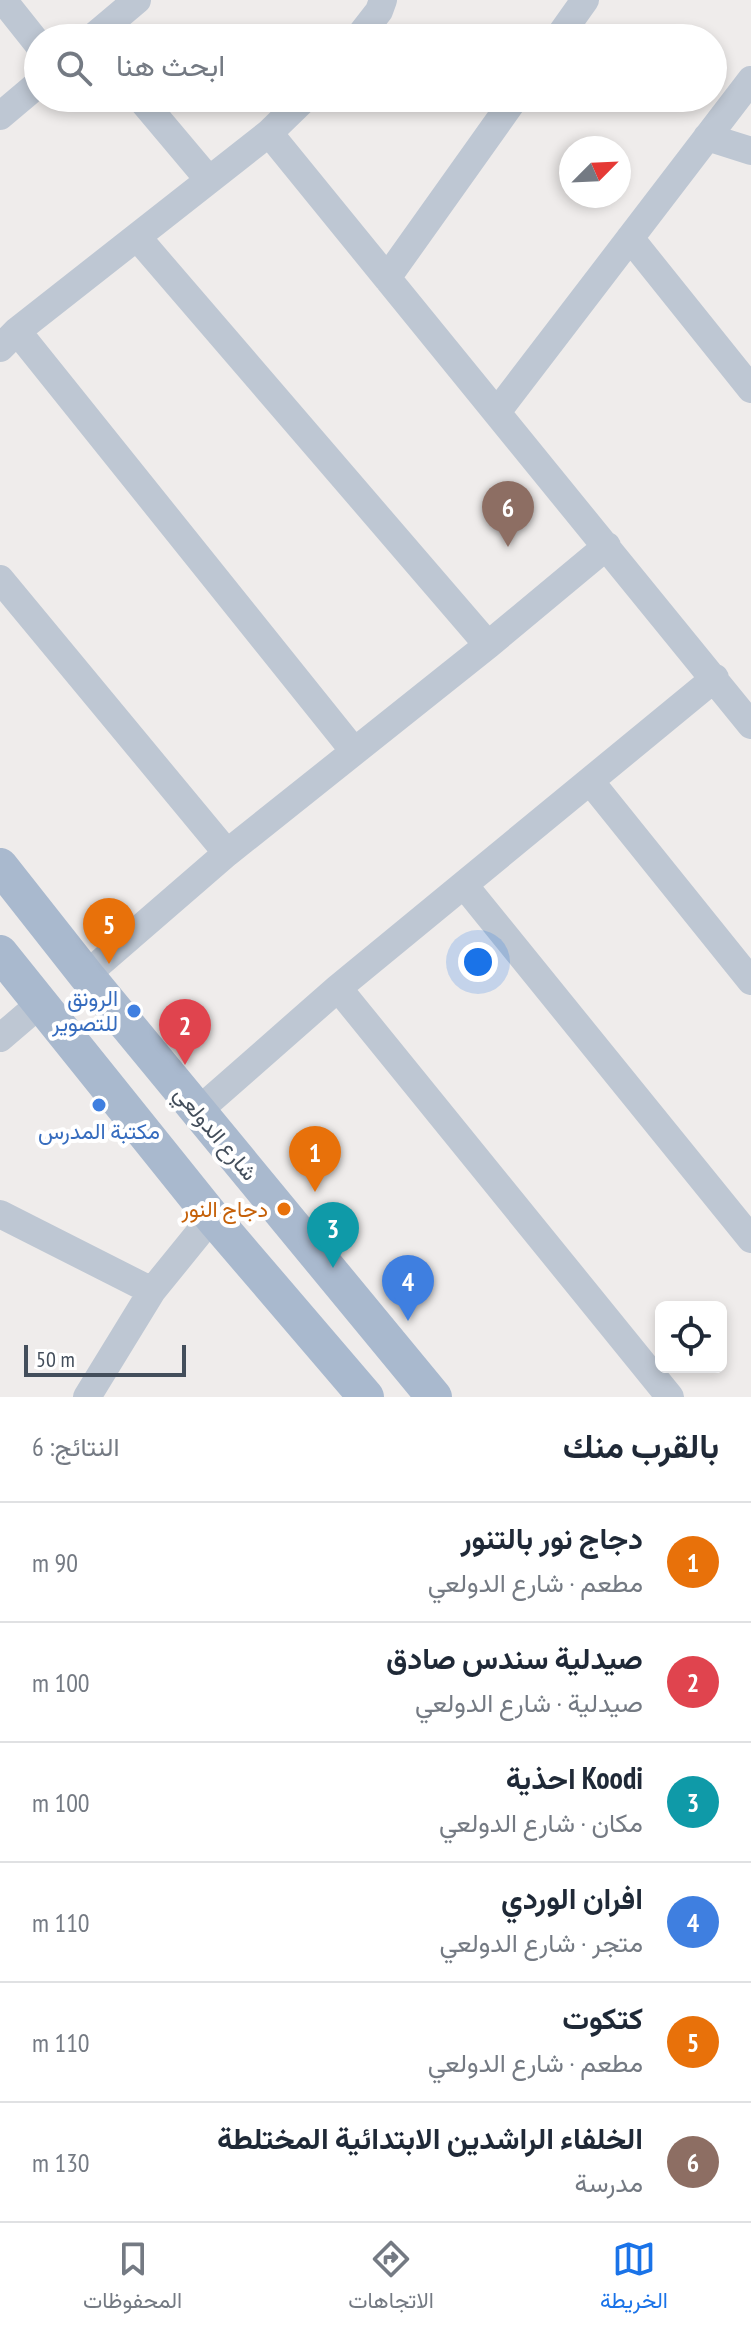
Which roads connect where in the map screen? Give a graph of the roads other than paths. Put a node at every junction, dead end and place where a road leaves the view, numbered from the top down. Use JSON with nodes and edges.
{"nodes":[{"id":1,"x":3,"y":0,"type":"edge"},
{"id":2,"x":137,"y":0,"type":"edge"},
{"id":3,"x":383,"y":0,"type":"edge"},
{"id":4,"x":585,"y":0,"type":"edge"},
{"id":5,"x":109,"y":24,"type":"edge"},
{"id":6,"x":369,"y":24,"type":"edge"},
{"id":7,"x":568,"y":24,"type":"edge"},
{"id":8,"x":24,"y":26,"type":"edge"},
{"id":9,"x":751,"y":80,"type":"edge"},
{"id":10,"x":24,"y":96,"type":"edge"},
{"id":11,"x":727,"y":111,"type":"edge"},
{"id":12,"x":152,"y":112,"type":"edge"},
{"id":13,"x":291,"y":112,"type":"edge"},
{"id":14,"x":505,"y":112,"type":"edge"},
{"id":15,"x":726,"y":112,"type":"edge"},
{"id":16,"x":0,"y":116,"type":"edge"},
{"id":17,"x":269,"y":133,"type":"junction"},
{"id":18,"x":707,"y":137,"type":"junction"},
{"id":19,"x":751,"y":151,"type":"edge"},
{"id":20,"x":209,"y":180,"type":"junction"},
{"id":21,"x":137,"y":237,"type":"junction"},
{"id":22,"x":630,"y":238,"type":"junction"},
{"id":23,"x":387,"y":278,"type":"junction"},
{"id":24,"x":8,"y":340,"type":"edge"},
{"id":25,"x":751,"y":389,"type":"edge"},
{"id":26,"x":497,"y":412,"type":"junction"},
{"id":27,"x":607,"y":546,"type":"junction"},
{"id":28,"x":0,"y":579,"type":"edge"},
{"id":29,"x":488,"y":645,"type":"junction"},
{"id":30,"x":715,"y":678,"type":"junction"},
{"id":31,"x":751,"y":725,"type":"edge"},
{"id":32,"x":354,"y":751,"type":"junction"},
{"id":33,"x":590,"y":781,"type":"junction"},
{"id":34,"x":227,"y":853,"type":"junction"},
{"id":35,"x":0,"y":866,"type":"edge"},
{"id":36,"x":464,"y":885,"type":"junction"},
{"id":37,"x":0,"y":953,"type":"edge"},
{"id":38,"x":86,"y":975,"type":"junction"},
{"id":39,"x":751,"y":981,"type":"edge"},
{"id":40,"x":338,"y":988,"type":"junction"},
{"id":41,"x":41,"y":1003,"type":"junction"},
{"id":42,"x":0,"y":1038,"type":"edge"},
{"id":43,"x":198,"y":1111,"type":"junction"},
{"id":44,"x":0,"y":1214,"type":"edge"},
{"id":45,"x":212,"y":1217,"type":"junction"},
{"id":46,"x":751,"y":1239,"type":"edge"},
{"id":47,"x":152,"y":1291,"type":"junction"},
{"id":48,"x":87,"y":1397,"type":"edge"},
{"id":49,"x":366,"y":1397,"type":"edge"},
{"id":50,"x":434,"y":1397,"type":"edge"},
{"id":51,"x":670,"y":1397,"type":"edge"}],
"edges":[{"from":1,"to":8,"type":"street"},
{"from":2,"to":5,"type":"street"},
{"from":3,"to":6,"type":"street"},
{"from":4,"to":7,"type":"street"},
{"from":9,"to":11,"type":"street"},
{"from":10,"to":16,"type":"street"},
{"from":12,"to":20,"type":"street"},
{"from":13,"to":17,"type":"street"},
{"from":14,"to":23,"type":"street"},
{"from":15,"to":18,"type":"street"},
{"from":17,"to":20,"type":"street"},
{"from":17,"to":23,"type":"street"},
{"from":18,"to":19,"type":"street"},
{"from":18,"to":22,"type":"street"},
{"from":20,"to":21,"type":"street"},
{"from":21,"to":24,"type":"street"},
{"from":21,"to":29,"type":"street"},
{"from":22,"to":25,"type":"street"},
{"from":22,"to":26,"type":"street"},
{"from":23,"to":26,"type":"street"},
{"from":24,"to":32,"type":"street"},
{"from":26,"to":27,"type":"street"},
{"from":27,"to":29,"type":"street"},
{"from":27,"to":30,"type":"street"},
{"from":28,"to":34,"type":"street"},
{"from":29,"to":32,"type":"street"},
{"from":30,"to":31,"type":"street"},
{"from":30,"to":33,"type":"street"},
{"from":32,"to":34,"type":"street"},
{"from":33,"to":36,"type":"street"},
{"from":33,"to":39,"type":"street"},
{"from":34,"to":38,"type":"street"},
{"from":35,"to":38,"type":"main road","name":"شارع الدولعي"},
{"from":36,"to":40,"type":"street"},
{"from":36,"to":46,"type":"street"},
{"from":37,"to":41,"type":"main road"},
{"from":38,"to":43,"type":"main road","name":"شارع الدولعي"},
{"from":40,"to":43,"type":"street"},
{"from":40,"to":51,"type":"street"},
{"from":41,"to":42,"type":"street"},
{"from":41,"to":45,"type":"main road"},
{"from":43,"to":50,"type":"main road","name":"شارع الدولعي"},
{"from":44,"to":47,"type":"street"},
{"from":45,"to":47,"type":"street"},
{"from":45,"to":49,"type":"main road"},
{"from":47,"to":48,"type":"street"}]}
